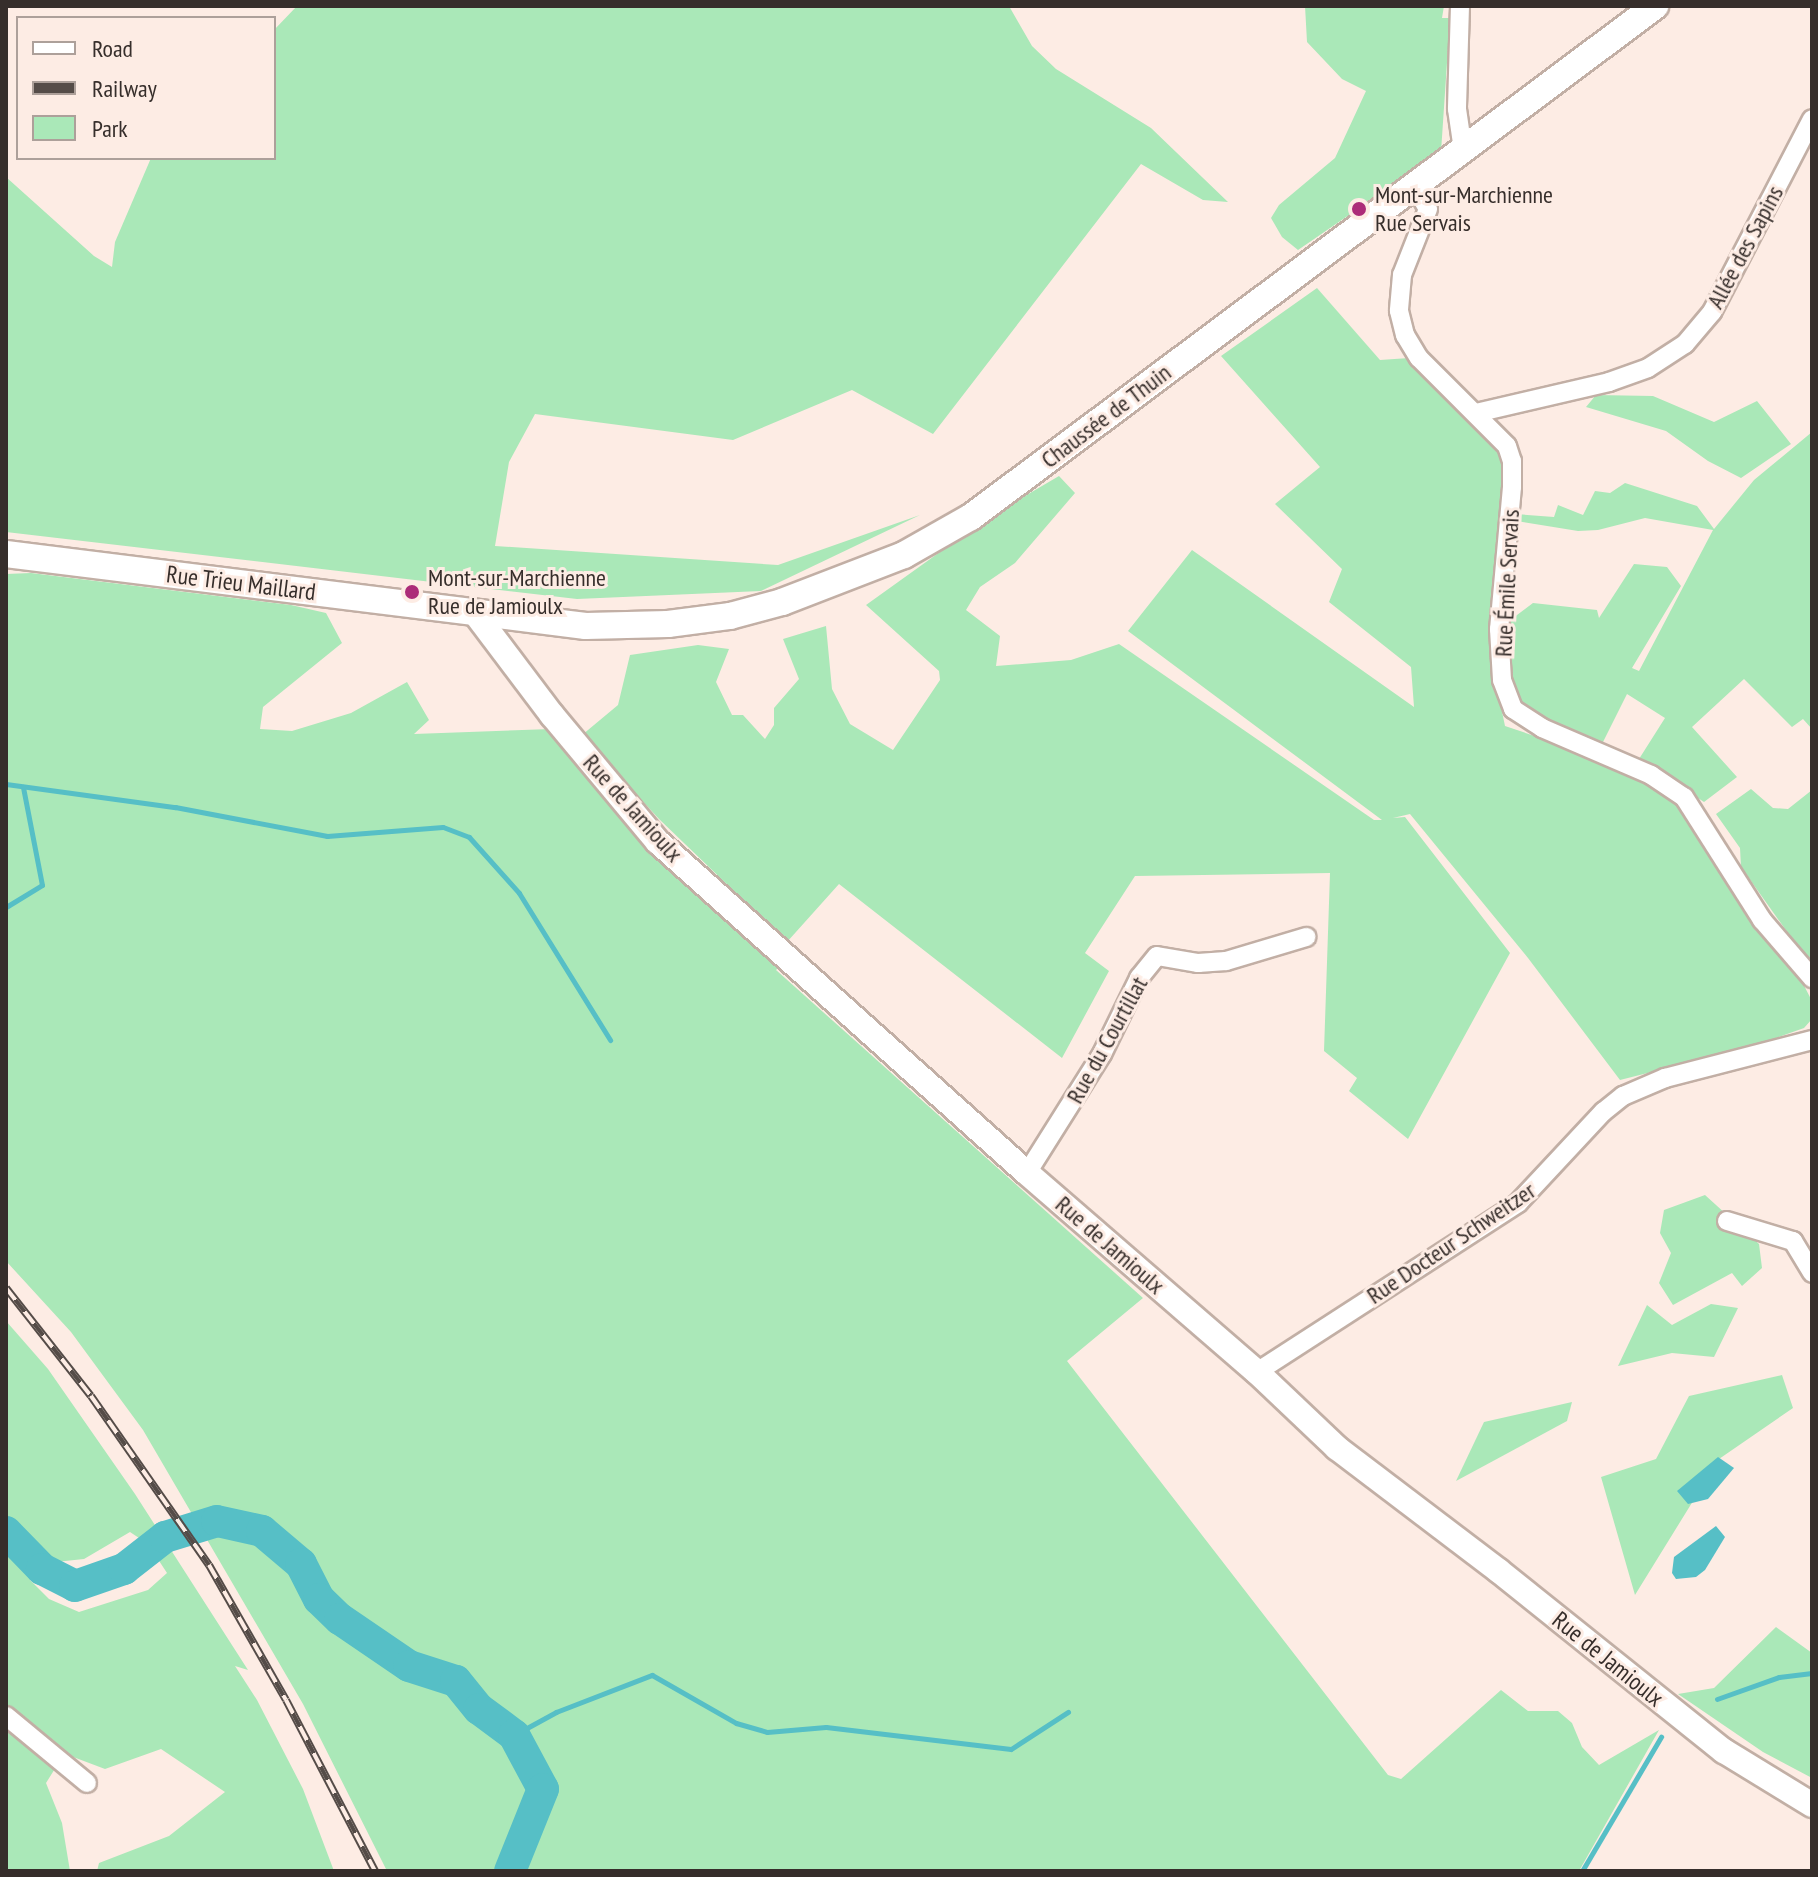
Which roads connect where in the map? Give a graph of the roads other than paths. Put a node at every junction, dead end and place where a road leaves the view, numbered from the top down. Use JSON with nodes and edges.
{"nodes":[{"id":1,"x":1460,"y":6,"type":"edge"},
{"id":2,"x":1655,"y":6,"type":"edge"},
{"id":3,"x":1812,"y":119,"type":"edge"},
{"id":4,"x":1463,"y":150,"type":"junction"},
{"id":5,"x":1415,"y":186,"type":"junction"},
{"id":6,"x":1476,"y":413,"type":"junction"},
{"id":7,"x":6,"y":554,"type":"edge"},
{"id":8,"x":475,"y":613,"type":"junction"},
{"id":9,"x":1306,"y":937,"type":"dead end"},
{"id":10,"x":1812,"y":978,"type":"edge"},
{"id":11,"x":1812,"y":1040,"type":"edge"},
{"id":12,"x":1027,"y":1173,"type":"junction"},
{"id":13,"x":1727,"y":1221,"type":"dead end"},
{"id":14,"x":1812,"y":1273,"type":"edge"},
{"id":15,"x":1257,"y":1372,"type":"junction"},
{"id":16,"x":6,"y":1716,"type":"edge"},
{"id":17,"x":87,"y":1783,"type":"dead end"},
{"id":18,"x":1812,"y":1805,"type":"edge"}],
"edges":[{"from":1,"to":4,"type":"street"},
{"from":2,"to":4,"type":"main road","name":"Chaussée de Thuin"},
{"from":3,"to":6,"type":"street","name":"Allée des Sapins"},
{"from":4,"to":5,"type":"main road","name":"Chaussée de Thuin"},
{"from":5,"to":6,"type":"street","name":"Rue Émile Servais"},
{"from":5,"to":8,"type":"main road","name":"Chaussée de Thuin"},
{"from":6,"to":10,"type":"street","name":"Rue Émile Servais"},
{"from":7,"to":8,"type":"main road","name":"Rue Trieu Maillard"},
{"from":8,"to":12,"type":"street","name":"Rue de Jamioulx"},
{"from":9,"to":12,"type":"street","name":"Rue du Courtillat"},
{"from":11,"to":15,"type":"street","name":"Rue Docteur Schweitzer"},
{"from":12,"to":15,"type":"street","name":"Rue de Jamioulx"},
{"from":13,"to":14,"type":"street"},
{"from":15,"to":18,"type":"street","name":"Rue de Jamioulx"},
{"from":16,"to":17,"type":"street"}]}
